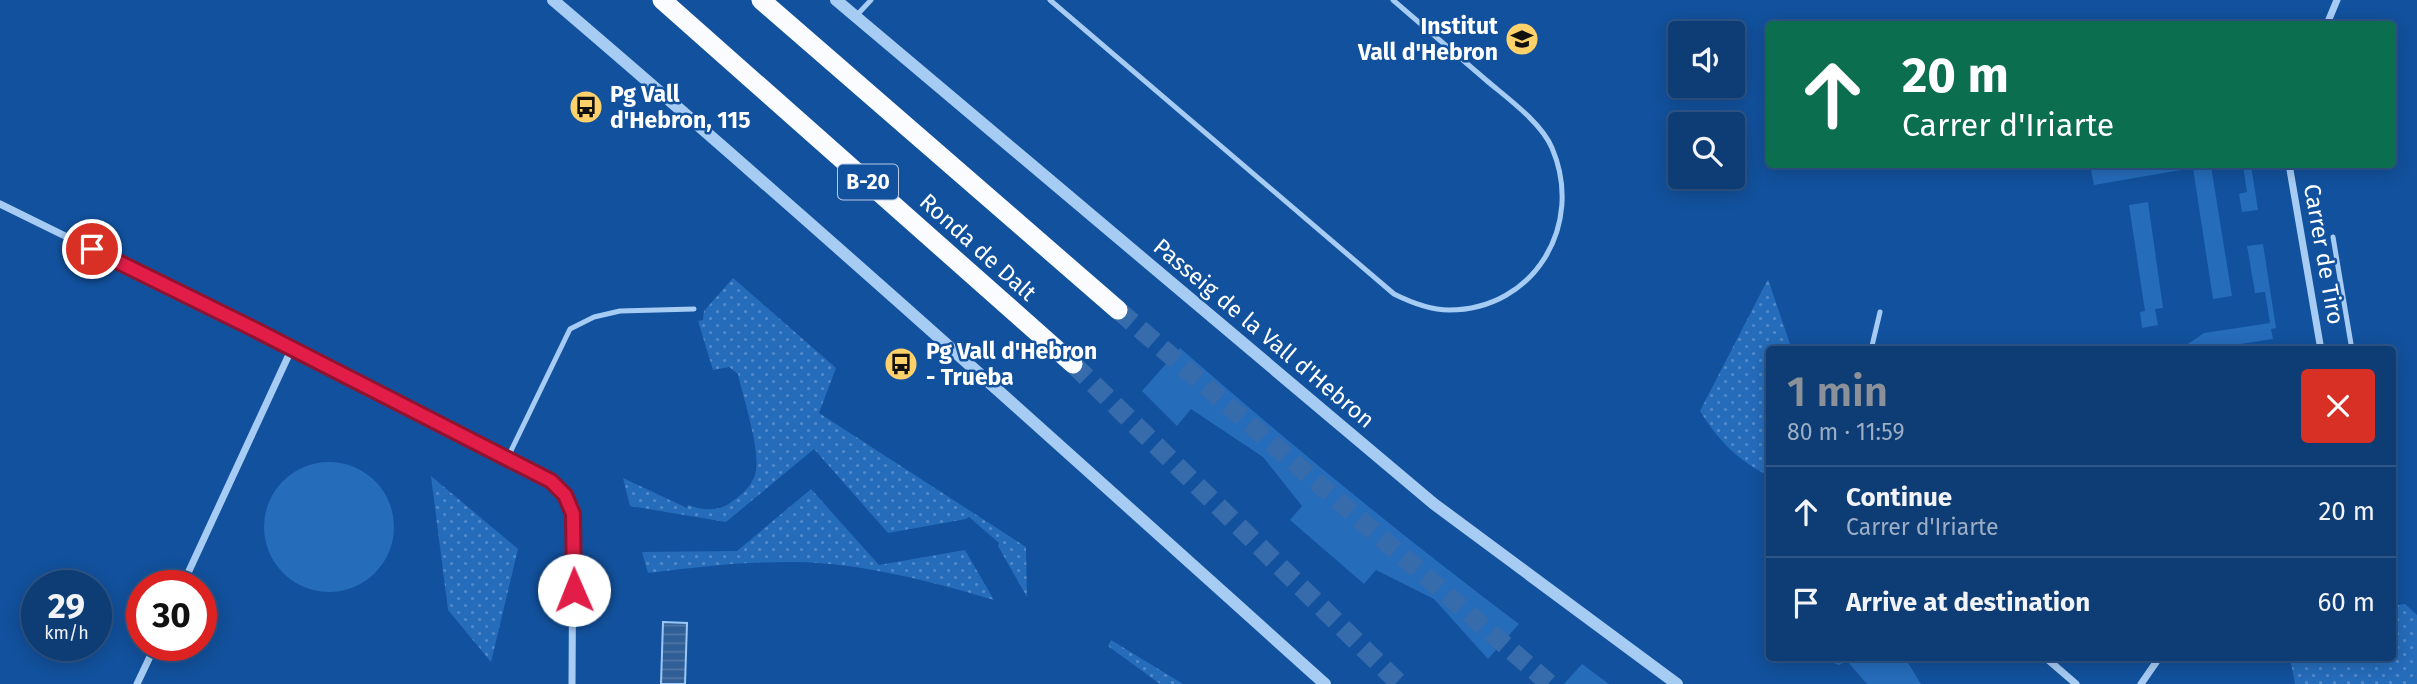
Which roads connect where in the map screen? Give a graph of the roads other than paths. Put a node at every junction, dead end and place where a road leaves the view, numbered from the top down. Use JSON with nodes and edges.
{"nodes":[{"id":1,"x":553,"y":0,"type":"edge"},
{"id":2,"x":662,"y":0,"type":"edge"},
{"id":3,"x":761,"y":0,"type":"edge"},
{"id":4,"x":836,"y":0,"type":"edge"},
{"id":5,"x":871,"y":0,"type":"edge"},
{"id":6,"x":1050,"y":0,"type":"edge"},
{"id":7,"x":1393,"y":0,"type":"edge"},
{"id":8,"x":2337,"y":0,"type":"edge"},
{"id":9,"x":855,"y":17,"type":"junction"},
{"id":10,"x":2327,"y":21,"type":"edge"},
{"id":11,"x":2290,"y":168,"type":"edge"},
{"id":12,"x":0,"y":204,"type":"edge"},
{"id":13,"x":2333,"y":237,"type":"dead end"},
{"id":14,"x":694,"y":309,"type":"dead end"},
{"id":15,"x":1118,"y":310,"type":"tunnel mouth"},
{"id":16,"x":1880,"y":312,"type":"dead end"},
{"id":17,"x":1872,"y":346,"type":"edge"},
{"id":18,"x":2320,"y":346,"type":"edge"},
{"id":19,"x":2350,"y":346,"type":"edge"},
{"id":20,"x":292,"y":348,"type":"junction"},
{"id":21,"x":1073,"y":364,"type":"tunnel mouth"},
{"id":22,"x":507,"y":459,"type":"junction"},
{"id":23,"x":189,"y":570,"type":"edge"},
{"id":24,"x":148,"y":661,"type":"edge"},
{"id":25,"x":2049,"y":661,"type":"edge"},
{"id":26,"x":2157,"y":661,"type":"edge"},
{"id":27,"x":137,"y":684,"type":"edge"},
{"id":28,"x":572,"y":684,"type":"edge"},
{"id":29,"x":1325,"y":684,"type":"edge"},
{"id":30,"x":1677,"y":684,"type":"edge"},
{"id":31,"x":2076,"y":684,"type":"edge"},
{"id":32,"x":2141,"y":684,"type":"edge"}],
"edges":[{"from":1,"to":29,"type":"street"},
{"from":2,"to":21,"type":"highway","name":"Ronda de Dalt","number":"B-20"},
{"from":3,"to":15,"type":"highway","name":"Ronda de Dalt"},
{"from":4,"to":9,"type":"street","name":"Passeig de la Vall d'Hebron"},
{"from":5,"to":9,"type":"lane"},
{"from":6,"to":7,"type":"lane"},
{"from":8,"to":10,"type":"street"},
{"from":9,"to":30,"type":"street","name":"Passeig de la Vall d'Hebron"},
{"from":11,"to":18,"type":"street","name":"Carrer de Tiro"},
{"from":12,"to":20,"type":"street"},
{"from":13,"to":19,"type":"lane","name":"Carrer de Tiro"},
{"from":14,"to":22,"type":"lane"},
{"from":16,"to":17,"type":"lane"},
{"from":20,"to":22,"type":"street"},
{"from":20,"to":23,"type":"street"},
{"from":22,"to":28,"type":"street"},
{"from":24,"to":27,"type":"street"},
{"from":25,"to":31,"type":"street"},
{"from":26,"to":32,"type":"street"}]}
